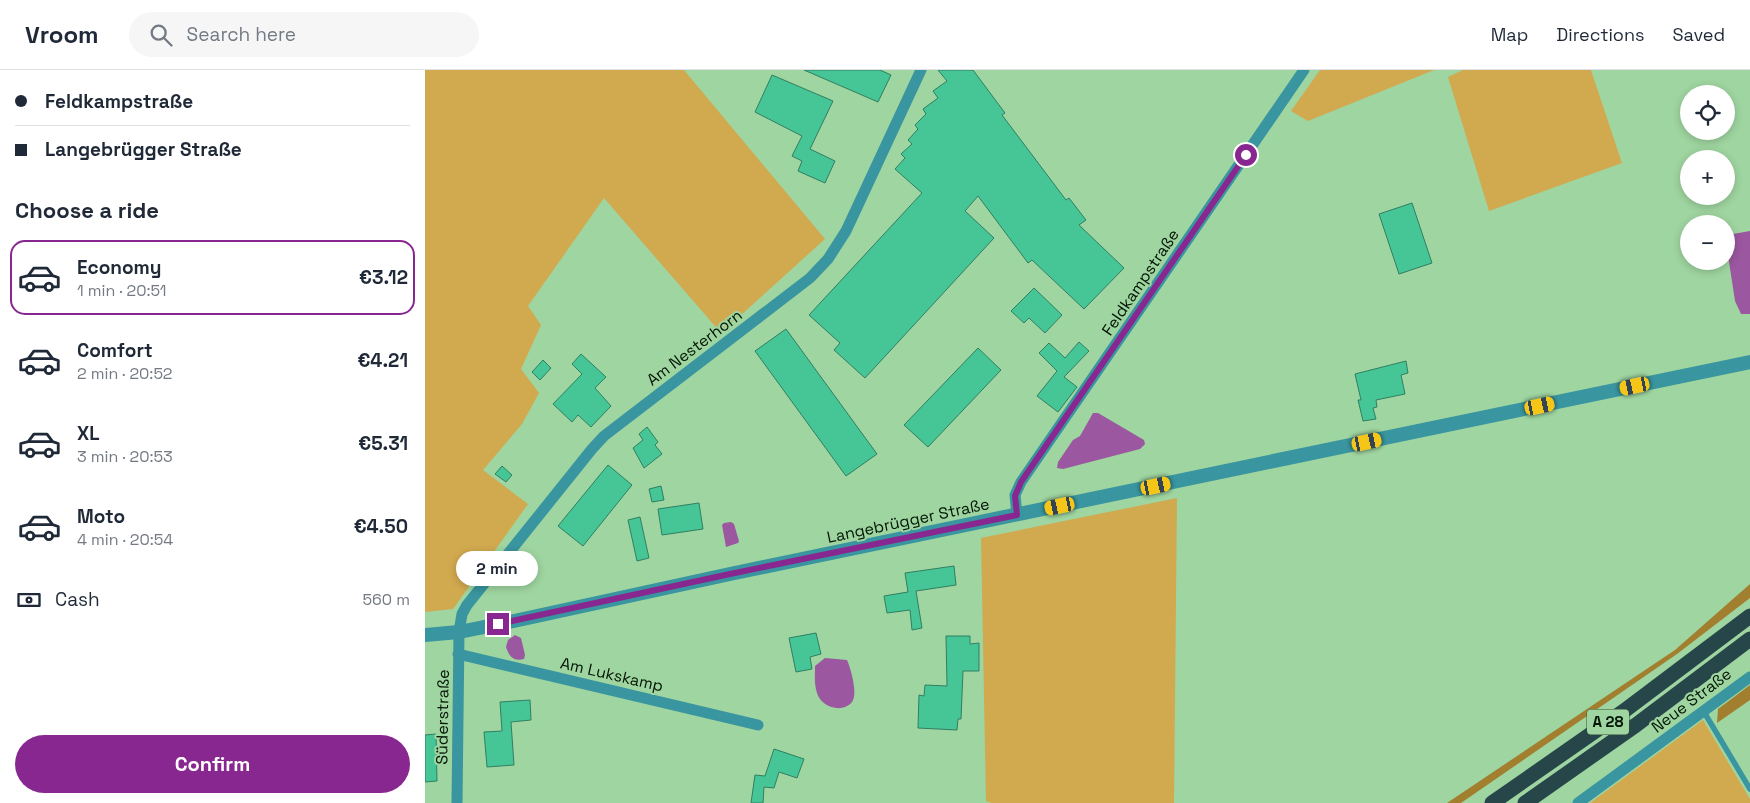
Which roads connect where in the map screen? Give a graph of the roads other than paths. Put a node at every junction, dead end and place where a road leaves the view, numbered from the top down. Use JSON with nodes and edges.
{"nodes":[{"id":1,"x":921,"y":70,"type":"edge"},
{"id":2,"x":1304,"y":70,"type":"edge"},
{"id":3,"x":1750,"y":362,"type":"edge"},
{"id":4,"x":1017,"y":515,"type":"junction"},
{"id":5,"x":1750,"y":616,"type":"edge"},
{"id":6,"x":459,"y":632,"type":"junction"},
{"id":7,"x":425,"y":635,"type":"edge"},
{"id":8,"x":1750,"y":639,"type":"edge"},
{"id":9,"x":458,"y":654,"type":"junction"},
{"id":10,"x":1750,"y":676,"type":"edge"},
{"id":11,"x":1704,"y":712,"type":"junction"},
{"id":12,"x":758,"y":725,"type":"dead end"},
{"id":13,"x":1750,"y":789,"type":"edge"},
{"id":14,"x":457,"y":803,"type":"edge"},
{"id":15,"x":1492,"y":803,"type":"edge"},
{"id":16,"x":1525,"y":803,"type":"edge"},
{"id":17,"x":1578,"y":803,"type":"edge"}],
"edges":[{"from":1,"to":6,"type":"street","name":"Am Nesterhorn"},
{"from":2,"to":4,"type":"street","name":"Feldkampstraße"},
{"from":3,"to":4,"type":"street","name":"Langebrügger Straße"},
{"from":4,"to":6,"type":"street","name":"Langebrügger Straße"},
{"from":5,"to":15,"type":"highway","number":"A 28"},
{"from":6,"to":7,"type":"street","name":"Langebrügger Straße"},
{"from":6,"to":9,"type":"street","name":"Süderstraße"},
{"from":8,"to":16,"type":"highway","number":"A 28"},
{"from":9,"to":12,"type":"street","name":"Am Lukskamp"},
{"from":9,"to":14,"type":"street","name":"Süderstraße"},
{"from":10,"to":11,"type":"street","name":"Neue Straße"},
{"from":11,"to":13,"type":"lane"},
{"from":11,"to":17,"type":"street","name":"Neue Straße"}]}
